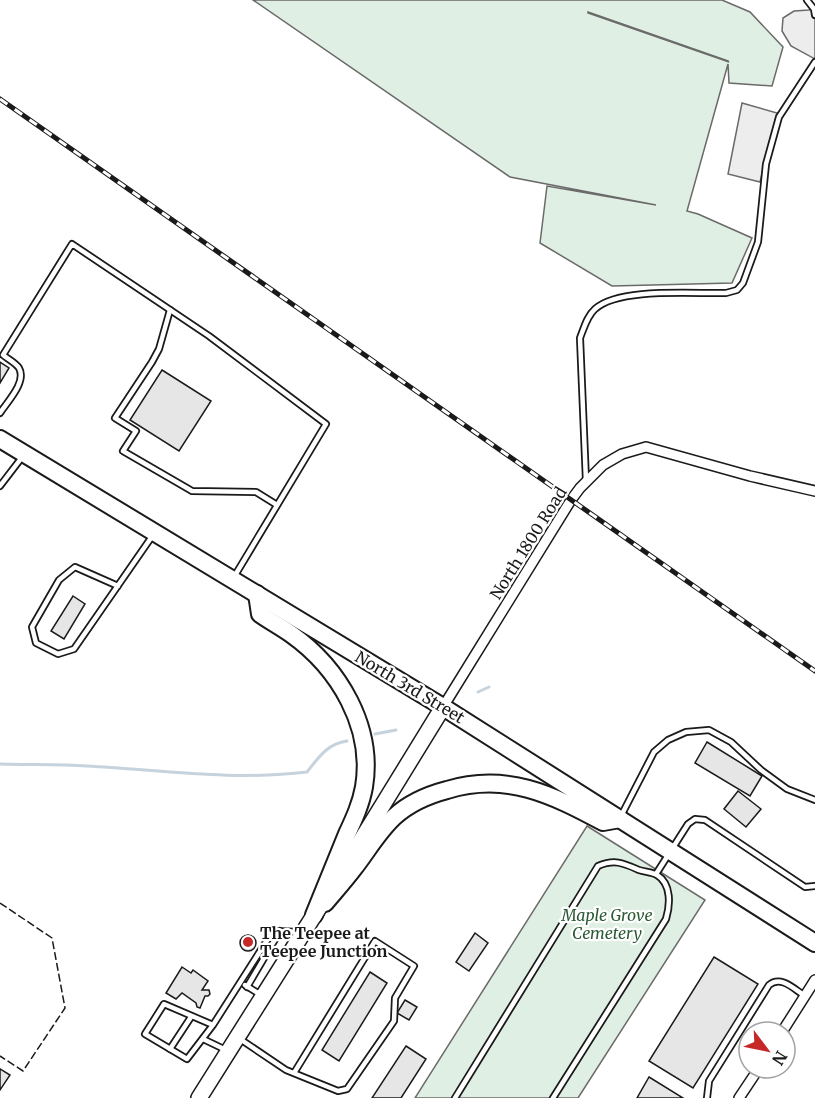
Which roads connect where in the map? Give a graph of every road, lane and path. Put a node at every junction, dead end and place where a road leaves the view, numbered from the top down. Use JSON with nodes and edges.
{"nodes":[{"id":1,"x":807,"y":0,"type":"edge"},
{"id":2,"x":815,"y":15,"type":"edge"},
{"id":3,"x":815,"y":62,"type":"edge"},
{"id":4,"x":170,"y":310,"type":"junction"},
{"id":5,"x":0,"y":413,"type":"edge"},
{"id":6,"x":0,"y":439,"type":"edge"},
{"id":7,"x":24,"y":454,"type":"junction"},
{"id":8,"x":586,"y":481,"type":"junction"},
{"id":9,"x":0,"y":486,"type":"edge"},
{"id":10,"x":815,"y":491,"type":"edge"},
{"id":11,"x":278,"y":505,"type":"junction"},
{"id":12,"x":154,"y":532,"type":"junction"},
{"id":13,"x":232,"y":580,"type":"junction"},
{"id":14,"x":118,"y":586,"type":"junction"},
{"id":15,"x":257,"y":594,"type":"junction"},
{"id":16,"x":443,"y":707,"type":"junction"},
{"id":17,"x":815,"y":800,"type":"edge"},
{"id":18,"x":620,"y":819,"type":"junction"},
{"id":19,"x":670,"y":850,"type":"junction"},
{"id":20,"x":656,"y":874,"type":"junction"},
{"id":21,"x":815,"y":886,"type":"edge"},
{"id":22,"x":314,"y":915,"type":"junction"},
{"id":23,"x":280,"y":932,"type":"junction"},
{"id":24,"x":304,"y":932,"type":"junction"},
{"id":25,"x":815,"y":943,"type":"edge"},
{"id":26,"x":815,"y":980,"type":"edge"},
{"id":27,"x":241,"y":983,"type":"junction"},
{"id":28,"x":247,"y":987,"type":"junction"},
{"id":29,"x":263,"y":996,"type":"junction"},
{"id":30,"x":804,"y":996,"type":"junction"},
{"id":31,"x":191,"y":1017,"type":"junction"},
{"id":32,"x":789,"y":1020,"type":"edge"},
{"id":33,"x":213,"y":1025,"type":"junction"},
{"id":34,"x":237,"y":1037,"type":"junction"},
{"id":35,"x":203,"y":1039,"type":"junction"},
{"id":36,"x":170,"y":1048,"type":"junction"},
{"id":37,"x":229,"y":1051,"type":"junction"},
{"id":38,"x":294,"y":1073,"type":"junction"},
{"id":39,"x":751,"y":1080,"type":"edge"},
{"id":40,"x":199,"y":1098,"type":"edge"},
{"id":41,"x":455,"y":1098,"type":"edge"},
{"id":42,"x":553,"y":1098,"type":"edge"},
{"id":43,"x":707,"y":1098,"type":"edge"},
{"id":44,"x":739,"y":1098,"type":"edge"}],
"edges":[{"from":1,"to":2,"type":"lane"},
{"from":3,"to":8,"type":"lane"},
{"from":4,"to":5,"type":"lane"},
{"from":4,"to":11,"type":"lane"},
{"from":4,"to":11,"type":"lane"},
{"from":6,"to":7,"type":"highway","name":"North 3rd Street"},
{"from":7,"to":9,"type":"lane"},
{"from":7,"to":12,"type":"highway","name":"North 3rd Street"},
{"from":8,"to":10,"type":"street","name":"North 1800 Road"},
{"from":8,"to":16,"type":"street","name":"North 1800 Road"},
{"from":11,"to":13,"type":"lane"},
{"from":12,"to":13,"type":"highway","name":"North 3rd Street"},
{"from":12,"to":14,"type":"lane"},
{"from":13,"to":15,"type":"highway","name":"North 3rd Street"},
{"from":14,"to":14,"type":"lane"},
{"from":15,"to":16,"type":"highway","name":"North 3rd Street"},
{"from":15,"to":22,"type":"highway"},
{"from":16,"to":18,"type":"highway","name":"North 3rd Street"},
{"from":16,"to":22,"type":"main road"},
{"from":17,"to":18,"type":"lane"},
{"from":18,"to":19,"type":"highway","name":"North 3rd Street"},
{"from":18,"to":22,"type":"highway"},
{"from":19,"to":20,"type":"lane"},
{"from":19,"to":21,"type":"lane"},
{"from":19,"to":25,"type":"highway","name":"North 3rd Street"},
{"from":20,"to":41,"type":"lane"},
{"from":20,"to":42,"type":"lane"},
{"from":22,"to":24,"type":"main road"},
{"from":23,"to":24,"type":"lane"},
{"from":23,"to":27,"type":"lane"},
{"from":23,"to":28,"type":"lane"},
{"from":24,"to":29,"type":"main road"},
{"from":26,"to":30,"type":"street"},
{"from":27,"to":28,"type":"lane"},
{"from":27,"to":33,"type":"lane"},
{"from":28,"to":29,"type":"lane"},
{"from":29,"to":34,"type":"main road"},
{"from":30,"to":32,"type":"street"},
{"from":30,"to":43,"type":"lane"},
{"from":31,"to":33,"type":"lane"},
{"from":31,"to":36,"type":"lane"},
{"from":31,"to":36,"type":"lane"},
{"from":33,"to":35,"type":"lane"},
{"from":34,"to":37,"type":"main road"},
{"from":34,"to":38,"type":"lane"},
{"from":35,"to":36,"type":"lane"},
{"from":35,"to":37,"type":"lane"},
{"from":37,"to":40,"type":"main road"},
{"from":38,"to":38,"type":"lane"},
{"from":39,"to":44,"type":"street"}]}
